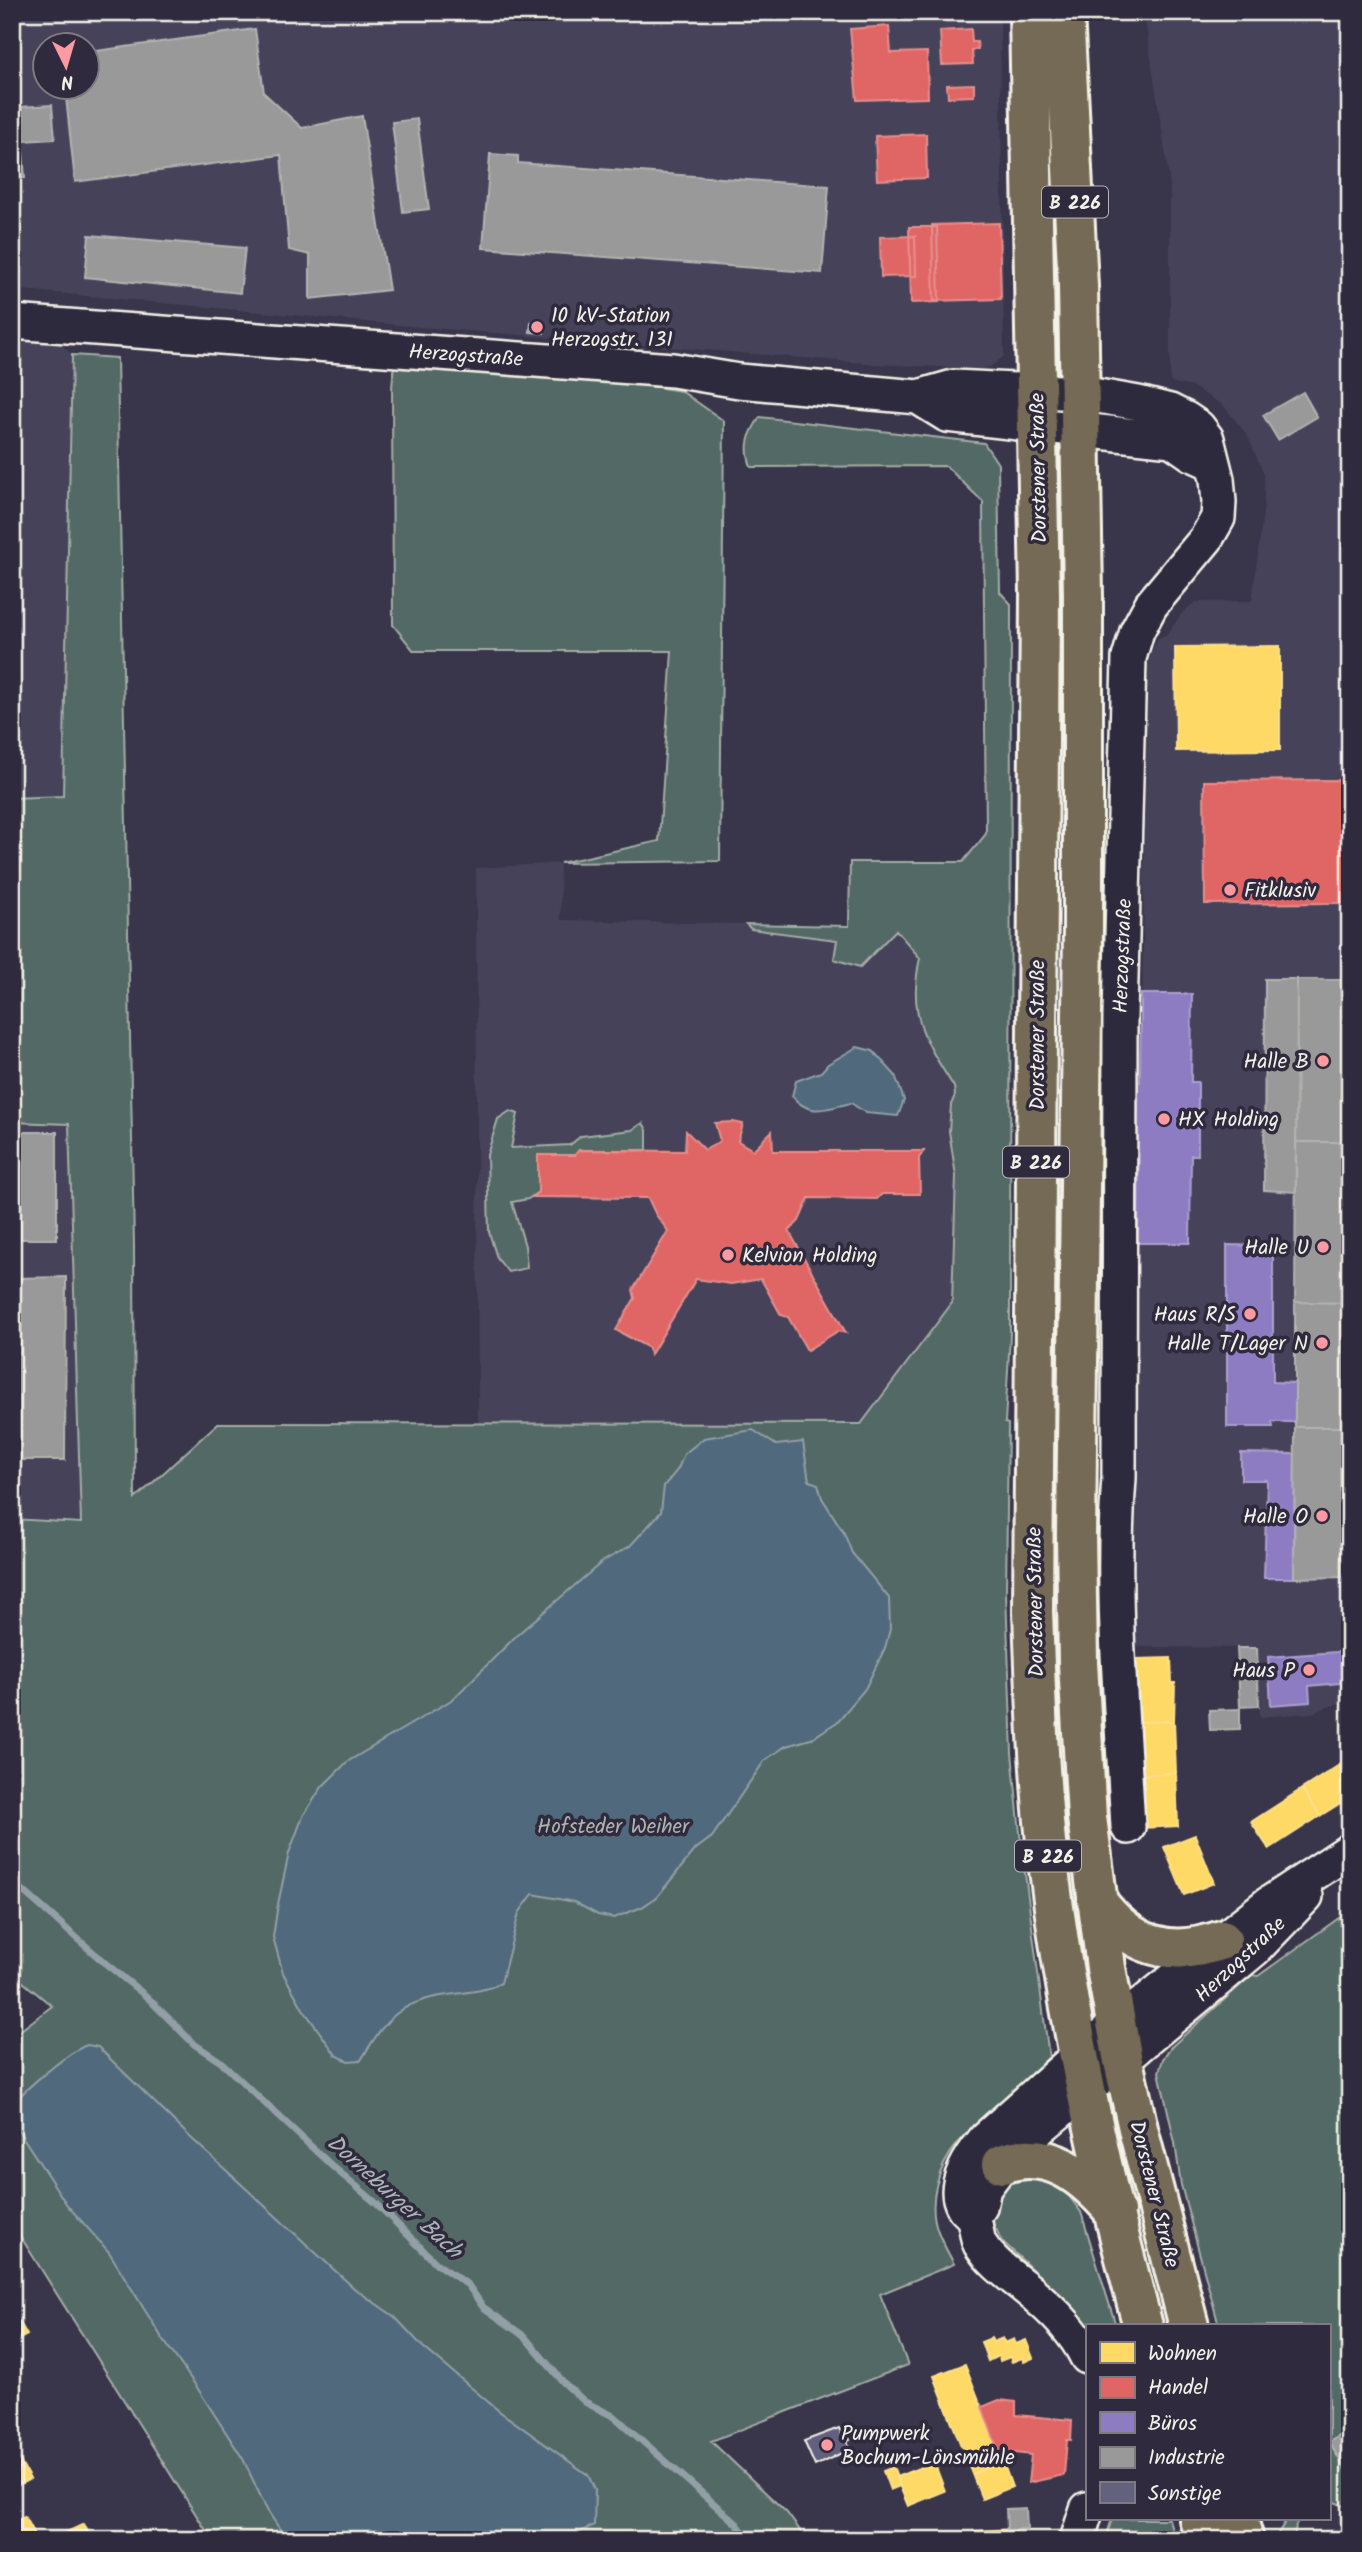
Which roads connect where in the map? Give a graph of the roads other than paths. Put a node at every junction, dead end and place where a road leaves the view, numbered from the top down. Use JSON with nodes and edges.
{"nodes":[{"id":1,"x":1029,"y":12,"type":"edge"},
{"id":2,"x":1064,"y":12,"type":"edge"},
{"id":3,"x":12,"y":322,"type":"edge"},
{"id":4,"x":1037,"y":408,"type":"junction"},
{"id":5,"x":1081,"y":411,"type":"junction"},
{"id":6,"x":1128,"y":1826,"type":"dead end"},
{"id":7,"x":1350,"y":1850,"type":"edge"},
{"id":8,"x":1097,"y":1901,"type":"junction"},
{"id":9,"x":1222,"y":1940,"type":"junction"},
{"id":10,"x":1119,"y":2043,"type":"junction"},
{"id":11,"x":1082,"y":2073,"type":"junction"},
{"id":12,"x":1002,"y":2164,"type":"junction"},
{"id":13,"x":1115,"y":2211,"type":"junction"},
{"id":14,"x":973,"y":2217,"type":"junction"},
{"id":15,"x":1143,"y":2324,"type":"edge"},
{"id":16,"x":1189,"y":2324,"type":"edge"},
{"id":17,"x":1086,"y":2355,"type":"edge"},
{"id":18,"x":1086,"y":2512,"type":"edge"},
{"id":19,"x":1199,"y":2520,"type":"edge"},
{"id":20,"x":1238,"y":2520,"type":"edge"},
{"id":21,"x":1077,"y":2540,"type":"edge"},
{"id":22,"x":1205,"y":2540,"type":"edge"},
{"id":23,"x":1244,"y":2540,"type":"edge"}],
"edges":[{"from":1,"to":4,"type":"main road","name":"Dorstener Straße","number":"B 226"},
{"from":2,"to":5,"type":"main road","name":"Dorstener Straße","number":"B 226"},
{"from":3,"to":4,"type":"street","name":"Herzogstraße"},
{"from":4,"to":5,"type":"street","name":"Herzogstraße"},
{"from":4,"to":11,"type":"main road","name":"Dorstener Straße","number":"B 226"},
{"from":5,"to":6,"type":"street","name":"Herzogstraße"},
{"from":5,"to":8,"type":"main road","name":"Dorstener Straße","number":"B 226"},
{"from":7,"to":9,"type":"street","name":"Herzogstraße"},
{"from":7,"to":10,"type":"street","name":"Herzogstraße"},
{"from":8,"to":9,"type":"main road"},
{"from":8,"to":10,"type":"main road","name":"Dorstener Straße","number":"B 226"},
{"from":9,"to":10,"type":"street","name":"Herzogstraße"},
{"from":10,"to":11,"type":"street"},
{"from":10,"to":16,"type":"main road","name":"Dorstener Straße","number":"B 226"},
{"from":11,"to":12,"type":"street"},
{"from":11,"to":13,"type":"main road","name":"Dorstener Straße","number":"B 226"},
{"from":11,"to":14,"type":"street"},
{"from":12,"to":13,"type":"main road"},
{"from":12,"to":14,"type":"street"},
{"from":13,"to":15,"type":"main road","name":"Dorstener Straße","number":"B 226"},
{"from":14,"to":17,"type":"street"},
{"from":18,"to":21,"type":"street"},
{"from":19,"to":22,"type":"main road"},
{"from":20,"to":23,"type":"main road"}]}
